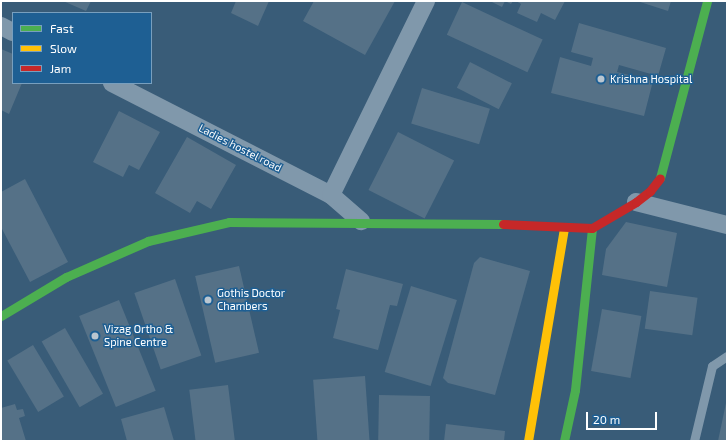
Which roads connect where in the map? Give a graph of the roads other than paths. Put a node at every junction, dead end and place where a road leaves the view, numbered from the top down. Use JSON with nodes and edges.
{"nodes":[{"id":1,"x":426,"y":1,"type":"edge"},
{"id":2,"x":707,"y":1,"type":"edge"},
{"id":3,"x":1,"y":26,"type":"edge"},
{"id":4,"x":12,"y":32,"type":"edge"},
{"id":5,"x":114,"y":84,"type":"edge"},
{"id":6,"x":331,"y":195,"type":"junction"},
{"id":7,"x":636,"y":202,"type":"junction"},
{"id":8,"x":361,"y":221,"type":"junction"},
{"id":9,"x":727,"y":225,"type":"edge"},
{"id":10,"x":564,"y":228,"type":"junction"},
{"id":11,"x":592,"y":228,"type":"junction"},
{"id":12,"x":1,"y":316,"type":"edge"},
{"id":13,"x":727,"y":356,"type":"edge"},
{"id":14,"x":528,"y":441,"type":"edge"},
{"id":15,"x":564,"y":441,"type":"edge"},
{"id":16,"x":694,"y":441,"type":"edge"}],
"edges":[{"from":1,"to":6,"type":"street"},
{"from":2,"to":7,"type":"street"},
{"from":3,"to":4,"type":"street"},
{"from":5,"to":6,"type":"street","name":"Ladies hostel road"},
{"from":6,"to":8,"type":"street","name":"Ladies hostel road"},
{"from":7,"to":9,"type":"street"},
{"from":7,"to":11,"type":"street"},
{"from":8,"to":10,"type":"street"},
{"from":8,"to":12,"type":"street"},
{"from":10,"to":11,"type":"street"},
{"from":10,"to":14,"type":"street"},
{"from":11,"to":15,"type":"street"},
{"from":13,"to":16,"type":"lane"}]}
